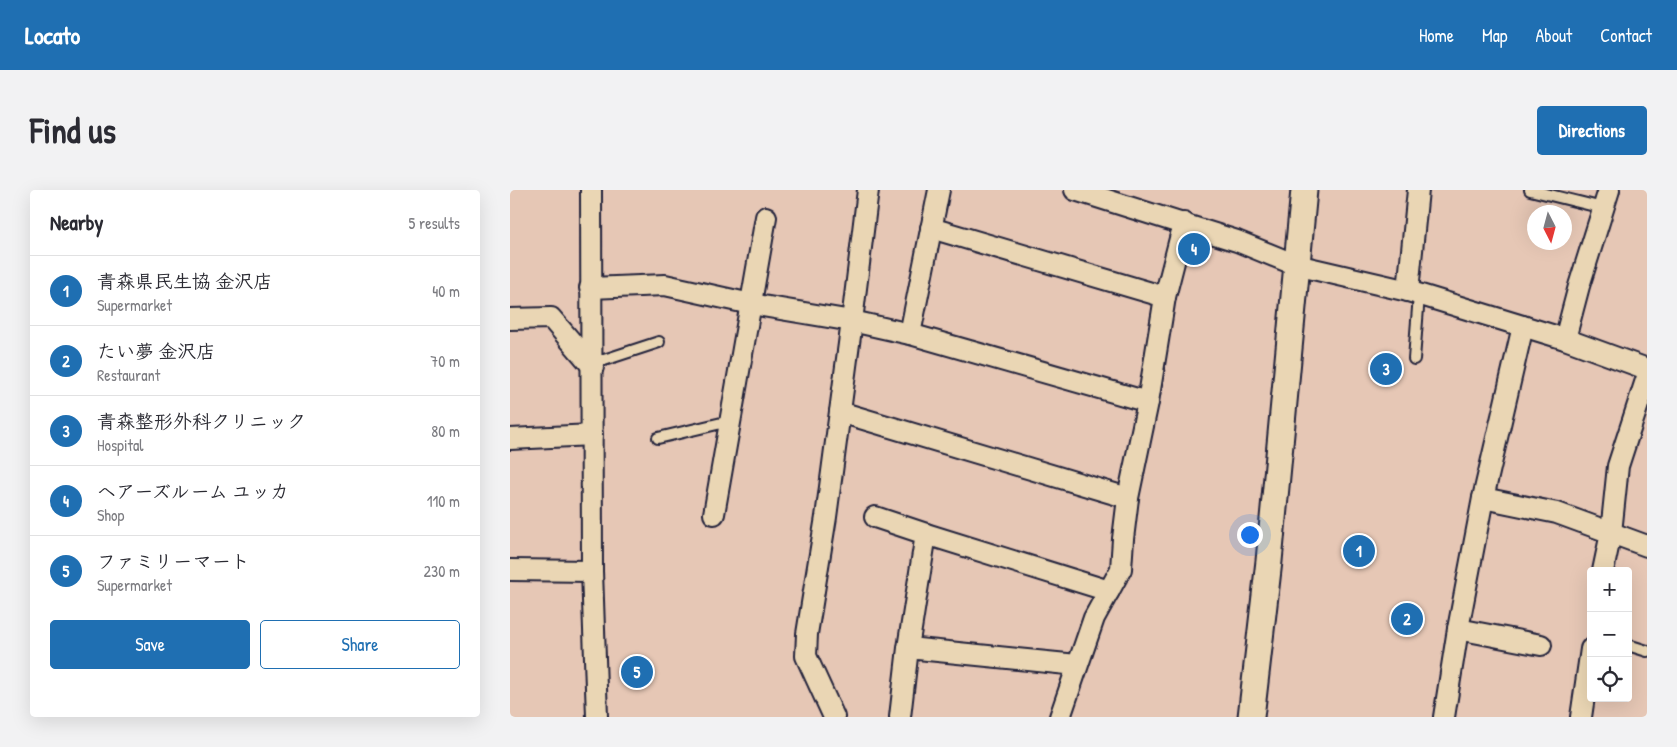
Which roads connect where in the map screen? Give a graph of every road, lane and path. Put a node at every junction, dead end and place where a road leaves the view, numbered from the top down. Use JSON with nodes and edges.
{"nodes":[{"id":1,"x":591,"y":190,"type":"edge"},
{"id":2,"x":868,"y":190,"type":"edge"},
{"id":3,"x":939,"y":190,"type":"edge"},
{"id":4,"x":1075,"y":190,"type":"edge"},
{"id":5,"x":1304,"y":190,"type":"edge"},
{"id":6,"x":1418,"y":190,"type":"edge"},
{"id":7,"x":1530,"y":190,"type":"edge"},
{"id":8,"x":1107,"y":196,"type":"edge"},
{"id":9,"x":1606,"y":199,"type":"edge"},
{"id":10,"x":766,"y":218,"type":"dead end"},
{"id":11,"x":1184,"y":223,"type":"junction"},
{"id":12,"x":931,"y":228,"type":"junction"},
{"id":13,"x":1296,"y":265,"type":"junction"},
{"id":14,"x":590,"y":288,"type":"junction"},
{"id":15,"x":1414,"y":293,"type":"junction"},
{"id":16,"x":1165,"y":297,"type":"junction"},
{"id":17,"x":752,"y":304,"type":"junction"},
{"id":18,"x":510,"y":319,"type":"edge"},
{"id":19,"x":852,"y":321,"type":"junction"},
{"id":20,"x":1523,"y":326,"type":"junction"},
{"id":21,"x":910,"y":334,"type":"junction"},
{"id":22,"x":1565,"y":339,"type":"junction"},
{"id":23,"x":659,"y":342,"type":"dead end"},
{"id":24,"x":1414,"y":359,"type":"dead end"},
{"id":25,"x":593,"y":364,"type":"junction"},
{"id":26,"x":1647,"y":369,"type":"edge"},
{"id":27,"x":1647,"y":377,"type":"edge"},
{"id":28,"x":1148,"y":402,"type":"junction"},
{"id":29,"x":840,"y":412,"type":"junction"},
{"id":30,"x":730,"y":421,"type":"junction"},
{"id":31,"x":592,"y":435,"type":"junction"},
{"id":32,"x":658,"y":438,"type":"dead end"},
{"id":33,"x":510,"y":439,"type":"edge"},
{"id":34,"x":1128,"y":498,"type":"junction"},
{"id":35,"x":1483,"y":498,"type":"junction"},
{"id":36,"x":714,"y":514,"type":"dead end"},
{"id":37,"x":875,"y":517,"type":"dead end"},
{"id":38,"x":1611,"y":533,"type":"junction"},
{"id":39,"x":926,"y":534,"type":"junction"},
{"id":40,"x":1647,"y":546,"type":"edge"},
{"id":41,"x":1604,"y":567,"type":"edge"},
{"id":42,"x":510,"y":570,"type":"edge"},
{"id":43,"x":592,"y":571,"type":"junction"},
{"id":44,"x":1109,"y":591,"type":"junction"},
{"id":45,"x":1458,"y":629,"type":"junction"},
{"id":46,"x":1541,"y":645,"type":"dead end"},
{"id":47,"x":1632,"y":646,"type":"edge"},
{"id":48,"x":908,"y":648,"type":"junction"},
{"id":49,"x":1647,"y":651,"type":"edge"},
{"id":50,"x":1590,"y":657,"type":"edge"},
{"id":51,"x":1078,"y":665,"type":"junction"},
{"id":52,"x":597,"y":717,"type":"edge"},
{"id":53,"x":834,"y":717,"type":"edge"},
{"id":54,"x":900,"y":717,"type":"edge"},
{"id":55,"x":1060,"y":717,"type":"edge"},
{"id":56,"x":1251,"y":717,"type":"edge"},
{"id":57,"x":1444,"y":717,"type":"edge"},
{"id":58,"x":1581,"y":717,"type":"edge"}],
"edges":[{"from":1,"to":14,"type":"street"},
{"from":2,"to":19,"type":"street"},
{"from":3,"to":12,"type":"street"},
{"from":4,"to":8,"type":"street"},
{"from":5,"to":13,"type":"street"},
{"from":6,"to":15,"type":"street"},
{"from":7,"to":9,"type":"lane"},
{"from":8,"to":11,"type":"street"},
{"from":9,"to":22,"type":"street"},
{"from":10,"to":17,"type":"street"},
{"from":11,"to":13,"type":"street"},
{"from":11,"to":16,"type":"street"},
{"from":12,"to":16,"type":"street"},
{"from":12,"to":21,"type":"street"},
{"from":13,"to":15,"type":"street"},
{"from":13,"to":56,"type":"street"},
{"from":14,"to":17,"type":"street"},
{"from":14,"to":25,"type":"street"},
{"from":15,"to":20,"type":"street"},
{"from":15,"to":24,"type":"lane"},
{"from":16,"to":28,"type":"street"},
{"from":17,"to":19,"type":"street"},
{"from":17,"to":30,"type":"street"},
{"from":18,"to":25,"type":"street"},
{"from":19,"to":21,"type":"street"},
{"from":19,"to":29,"type":"street"},
{"from":20,"to":22,"type":"street"},
{"from":20,"to":35,"type":"street"},
{"from":21,"to":28,"type":"street"},
{"from":22,"to":26,"type":"street"},
{"from":23,"to":25,"type":"lane"},
{"from":25,"to":31,"type":"street"},
{"from":27,"to":38,"type":"street"},
{"from":28,"to":34,"type":"street"},
{"from":29,"to":34,"type":"street"},
{"from":29,"to":53,"type":"street"},
{"from":30,"to":32,"type":"lane"},
{"from":30,"to":36,"type":"street"},
{"from":31,"to":33,"type":"street"},
{"from":31,"to":43,"type":"street"},
{"from":34,"to":44,"type":"street"},
{"from":35,"to":38,"type":"street"},
{"from":35,"to":45,"type":"street"},
{"from":37,"to":39,"type":"street"},
{"from":38,"to":40,"type":"street"},
{"from":38,"to":41,"type":"street"},
{"from":39,"to":44,"type":"street"},
{"from":39,"to":48,"type":"street"},
{"from":42,"to":43,"type":"street"},
{"from":43,"to":52,"type":"street"},
{"from":44,"to":51,"type":"street"},
{"from":45,"to":46,"type":"street"},
{"from":45,"to":57,"type":"street"},
{"from":47,"to":49,"type":"lane"},
{"from":48,"to":51,"type":"street"},
{"from":48,"to":54,"type":"street"},
{"from":50,"to":58,"type":"street"},
{"from":51,"to":55,"type":"street"}]}
